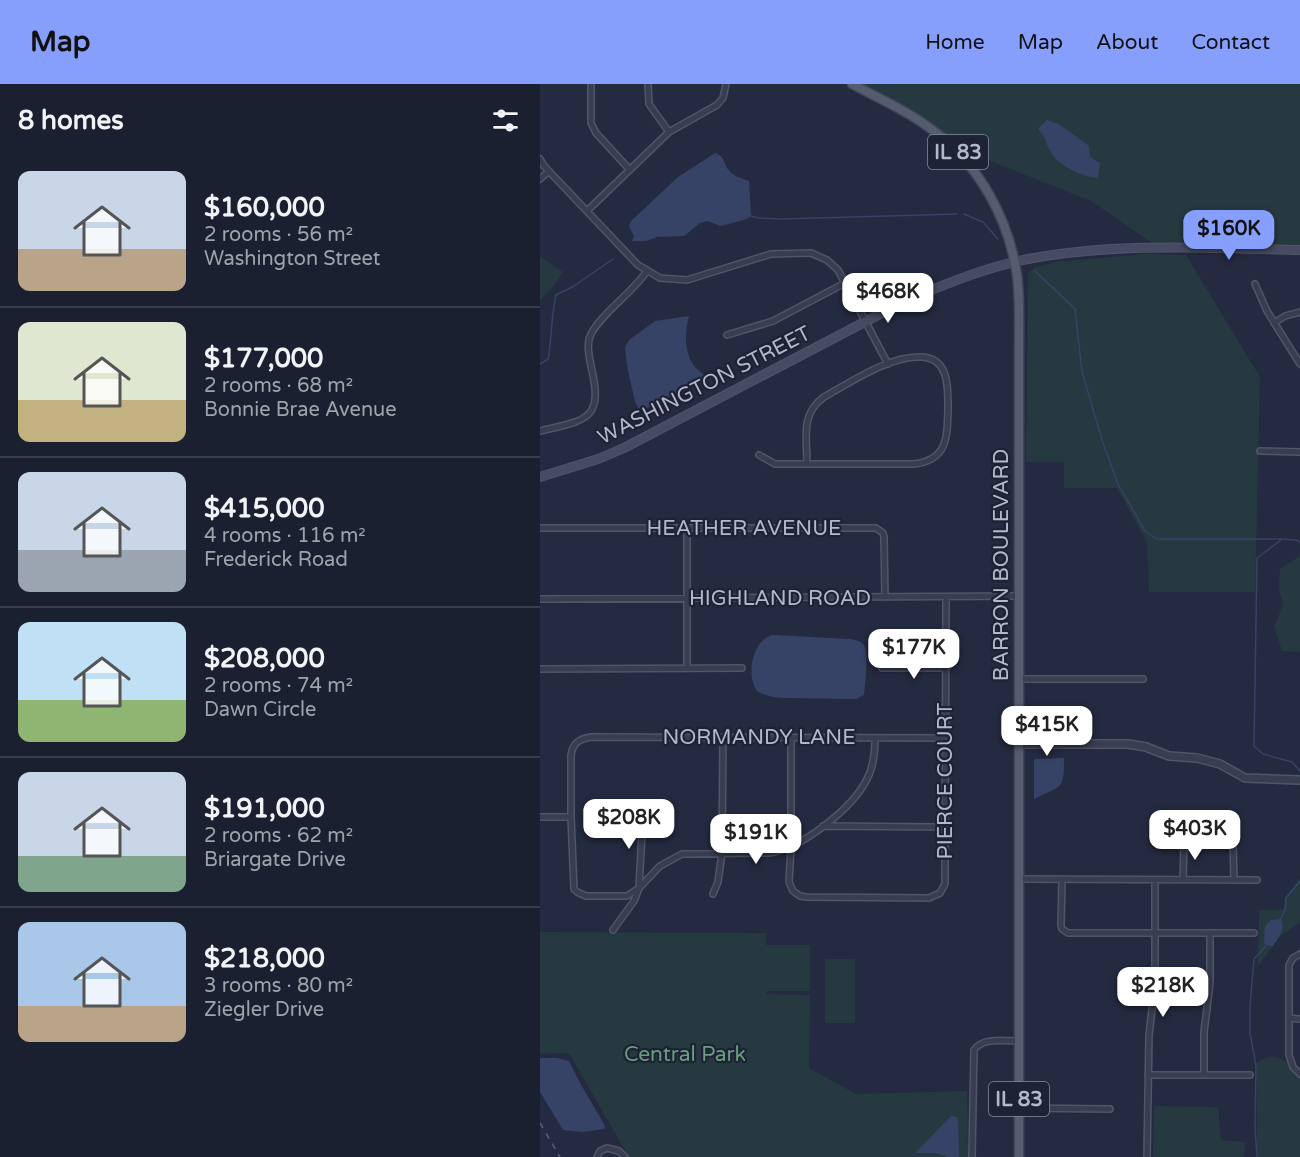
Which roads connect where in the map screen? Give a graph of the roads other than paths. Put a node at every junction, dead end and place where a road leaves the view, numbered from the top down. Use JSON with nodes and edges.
{"nodes":[{"id":1,"x":591,"y":84,"type":"edge"},
{"id":2,"x":648,"y":84,"type":"edge"},
{"id":3,"x":726,"y":84,"type":"edge"},
{"id":4,"x":852,"y":84,"type":"edge"},
{"id":5,"x":669,"y":132,"type":"junction"},
{"id":6,"x":540,"y":159,"type":"edge"},
{"id":7,"x":630,"y":170,"type":"junction"},
{"id":8,"x":549,"y":171,"type":"junction"},
{"id":9,"x":540,"y":178,"type":"edge"},
{"id":10,"x":587,"y":211,"type":"junction"},
{"id":11,"x":1300,"y":250,"type":"edge"},
{"id":12,"x":1015,"y":262,"type":"junction"},
{"id":13,"x":647,"y":272,"type":"junction"},
{"id":14,"x":845,"y":283,"type":"junction"},
{"id":15,"x":1255,"y":284,"type":"dead end"},
{"id":16,"x":1300,"y":312,"type":"edge"},
{"id":17,"x":865,"y":322,"type":"junction"},
{"id":18,"x":1274,"y":323,"type":"junction"},
{"id":19,"x":727,"y":335,"type":"dead end"},
{"id":20,"x":888,"y":364,"type":"junction"},
{"id":21,"x":1300,"y":364,"type":"edge"},
{"id":22,"x":540,"y":431,"type":"edge"},
{"id":23,"x":1260,"y":451,"type":"dead end"},
{"id":24,"x":1300,"y":452,"type":"edge"},
{"id":25,"x":759,"y":455,"type":"dead end"},
{"id":26,"x":807,"y":464,"type":"junction"},
{"id":27,"x":540,"y":477,"type":"edge"},
{"id":28,"x":540,"y":528,"type":"edge"},
{"id":29,"x":687,"y":528,"type":"junction"},
{"id":30,"x":1019,"y":596,"type":"junction"},
{"id":31,"x":885,"y":597,"type":"junction"},
{"id":32,"x":946,"y":597,"type":"junction"},
{"id":33,"x":540,"y":599,"type":"edge"},
{"id":34,"x":687,"y":599,"type":"junction"},
{"id":35,"x":687,"y":667,"type":"junction"},
{"id":36,"x":742,"y":668,"type":"dead end"},
{"id":37,"x":882,"y":668,"type":"dead end"},
{"id":38,"x":945,"y":668,"type":"junction"},
{"id":39,"x":540,"y":669,"type":"edge"},
{"id":40,"x":1019,"y":679,"type":"junction"},
{"id":41,"x":1143,"y":679,"type":"dead end"},
{"id":42,"x":723,"y":737,"type":"junction"},
{"id":43,"x":791,"y":738,"type":"junction"},
{"id":44,"x":875,"y":738,"type":"junction"},
{"id":45,"x":944,"y":738,"type":"junction"},
{"id":46,"x":1019,"y":744,"type":"junction"},
{"id":47,"x":1300,"y":780,"type":"edge"},
{"id":48,"x":643,"y":814,"type":"dead end"},
{"id":49,"x":540,"y":817,"type":"edge"},
{"id":50,"x":571,"y":817,"type":"junction"},
{"id":51,"x":823,"y":826,"type":"junction"},
{"id":52,"x":945,"y":827,"type":"junction"},
{"id":53,"x":1184,"y":843,"type":"dead end"},
{"id":54,"x":1233,"y":843,"type":"dead end"},
{"id":55,"x":791,"y":847,"type":"junction"},
{"id":56,"x":722,"y":853,"type":"junction"},
{"id":57,"x":1019,"y":879,"type":"junction"},
{"id":58,"x":1062,"y":880,"type":"junction"},
{"id":59,"x":1155,"y":880,"type":"junction"},
{"id":60,"x":1183,"y":880,"type":"junction"},
{"id":61,"x":1234,"y":880,"type":"junction"},
{"id":62,"x":1257,"y":880,"type":"dead end"},
{"id":63,"x":639,"y":888,"type":"junction"},
{"id":64,"x":713,"y":894,"type":"dead end"},
{"id":65,"x":613,"y":930,"type":"dead end"},
{"id":66,"x":1156,"y":933,"type":"junction"},
{"id":67,"x":1210,"y":933,"type":"junction"},
{"id":68,"x":1254,"y":933,"type":"dead end"},
{"id":69,"x":1300,"y":954,"type":"edge"},
{"id":70,"x":1289,"y":1018,"type":"junction"},
{"id":71,"x":1300,"y":1018,"type":"edge"},
{"id":72,"x":1019,"y":1041,"type":"junction"},
{"id":73,"x":1300,"y":1074,"type":"edge"},
{"id":74,"x":1148,"y":1075,"type":"junction"},
{"id":75,"x":1250,"y":1075,"type":"dead end"},
{"id":76,"x":1204,"y":1076,"type":"junction"},
{"id":77,"x":1019,"y":1108,"type":"junction"},
{"id":78,"x":1110,"y":1109,"type":"dead end"},
{"id":79,"x":597,"y":1157,"type":"edge"},
{"id":80,"x":625,"y":1157,"type":"edge"},
{"id":81,"x":972,"y":1157,"type":"edge"},
{"id":82,"x":1019,"y":1157,"type":"edge"},
{"id":83,"x":1147,"y":1157,"type":"edge"}],
"edges":[{"from":1,"to":7,"type":"street"},
{"from":2,"to":5,"type":"street"},
{"from":3,"to":5,"type":"street"},
{"from":4,"to":12,"type":"main road","name":"BARRON BOULEVARD","number":"IL 83"},
{"from":5,"to":7,"type":"street"},
{"from":6,"to":8,"type":"street"},
{"from":7,"to":10,"type":"street"},
{"from":8,"to":9,"type":"street"},
{"from":8,"to":10,"type":"street"},
{"from":10,"to":13,"type":"street"},
{"from":11,"to":12,"type":"main road","name":"WASHINGTON STREET"},
{"from":12,"to":17,"type":"main road","name":"WASHINGTON STREET"},
{"from":12,"to":30,"type":"main road","name":"BARRON BOULEVARD","number":"IL 83"},
{"from":13,"to":14,"type":"street"},
{"from":13,"to":22,"type":"street"},
{"from":14,"to":17,"type":"street"},
{"from":14,"to":19,"type":"street"},
{"from":15,"to":18,"type":"street"},
{"from":16,"to":18,"type":"street"},
{"from":17,"to":20,"type":"street"},
{"from":17,"to":27,"type":"main road","name":"WASHINGTON STREET"},
{"from":18,"to":21,"type":"street"},
{"from":20,"to":26,"type":"street"},
{"from":20,"to":26,"type":"street"},
{"from":23,"to":24,"type":"street"},
{"from":25,"to":26,"type":"street"},
{"from":28,"to":29,"type":"street","name":"HEATHER AVENUE"},
{"from":29,"to":31,"type":"street","name":"HEATHER AVENUE"},
{"from":29,"to":34,"type":"street"},
{"from":30,"to":32,"type":"street","name":"HIGHLAND ROAD"},
{"from":30,"to":40,"type":"main road","name":"BARRON BOULEVARD","number":"IL 83"},
{"from":31,"to":32,"type":"street","name":"HIGHLAND ROAD"},
{"from":31,"to":34,"type":"street","name":"HIGHLAND ROAD"},
{"from":32,"to":38,"type":"street","name":"PIERCE COURT"},
{"from":33,"to":34,"type":"street","name":"HIGHLAND ROAD"},
{"from":34,"to":35,"type":"street"},
{"from":35,"to":36,"type":"street"},
{"from":35,"to":39,"type":"street"},
{"from":37,"to":38,"type":"street"},
{"from":38,"to":45,"type":"street","name":"PIERCE COURT"},
{"from":40,"to":41,"type":"street"},
{"from":40,"to":46,"type":"main road","name":"BARRON BOULEVARD","number":"IL 83"},
{"from":42,"to":43,"type":"street","name":"NORMANDY LANE"},
{"from":42,"to":50,"type":"street","name":"NORMANDY LANE"},
{"from":42,"to":56,"type":"street"},
{"from":43,"to":44,"type":"street","name":"NORMANDY LANE"},
{"from":43,"to":55,"type":"street"},
{"from":44,"to":45,"type":"street","name":"NORMANDY LANE"},
{"from":44,"to":51,"type":"street"},
{"from":45,"to":52,"type":"street","name":"PIERCE COURT"},
{"from":46,"to":47,"type":"street"},
{"from":46,"to":57,"type":"main road","name":"BARRON BOULEVARD","number":"IL 83"},
{"from":48,"to":63,"type":"street"},
{"from":49,"to":50,"type":"street"},
{"from":50,"to":63,"type":"street"},
{"from":51,"to":52,"type":"street"},
{"from":51,"to":55,"type":"street"},
{"from":52,"to":55,"type":"street","name":"PIERCE COURT"},
{"from":53,"to":60,"type":"street"},
{"from":54,"to":61,"type":"street"},
{"from":55,"to":56,"type":"street"},
{"from":56,"to":63,"type":"street"},
{"from":56,"to":64,"type":"street"},
{"from":57,"to":58,"type":"street"},
{"from":57,"to":72,"type":"main road","name":"BARRON BOULEVARD","number":"IL 83"},
{"from":58,"to":59,"type":"street"},
{"from":58,"to":66,"type":"street"},
{"from":59,"to":60,"type":"street"},
{"from":59,"to":66,"type":"street"},
{"from":60,"to":61,"type":"street"},
{"from":61,"to":62,"type":"street"},
{"from":63,"to":65,"type":"street"},
{"from":66,"to":67,"type":"street"},
{"from":66,"to":74,"type":"street"},
{"from":67,"to":68,"type":"street"},
{"from":67,"to":76,"type":"street"},
{"from":69,"to":70,"type":"street"},
{"from":70,"to":71,"type":"street"},
{"from":70,"to":73,"type":"street"},
{"from":72,"to":77,"type":"main road","name":"BARRON BOULEVARD","number":"IL 83"},
{"from":72,"to":81,"type":"street"},
{"from":74,"to":76,"type":"street"},
{"from":74,"to":83,"type":"street"},
{"from":75,"to":76,"type":"street"},
{"from":77,"to":78,"type":"street"},
{"from":77,"to":82,"type":"main road","name":"BARRON BOULEVARD","number":"IL 83"},
{"from":79,"to":80,"type":"street"}]}
